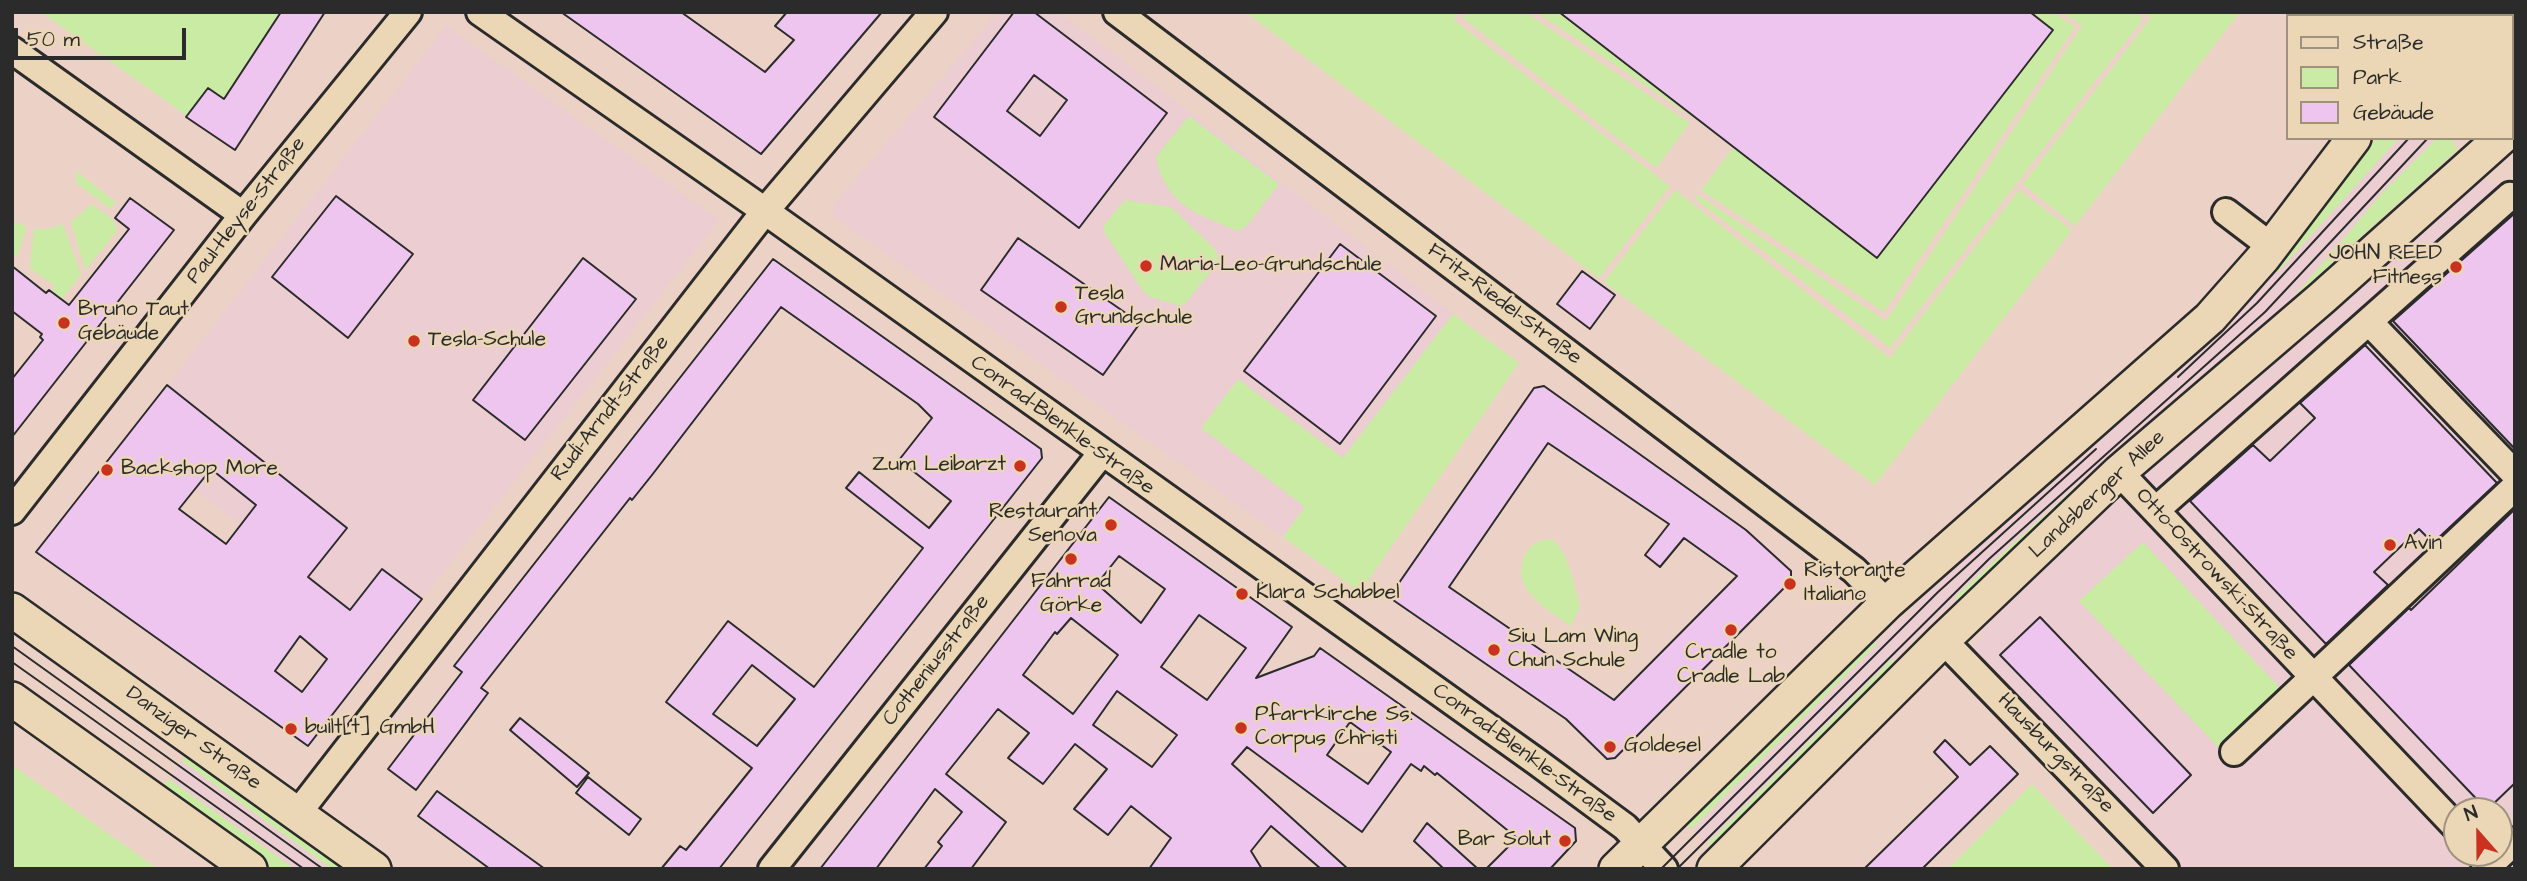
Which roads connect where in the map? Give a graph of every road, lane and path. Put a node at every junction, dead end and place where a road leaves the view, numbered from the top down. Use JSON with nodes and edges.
{"nodes":[{"id":1,"x":408,"y":12,"type":"edge"},
{"id":2,"x":480,"y":12,"type":"edge"},
{"id":3,"x":934,"y":12,"type":"edge"},
{"id":4,"x":1117,"y":12,"type":"edge"},
{"id":5,"x":12,"y":50,"type":"edge"},
{"id":6,"x":2352,"y":140,"type":"edge"},
{"id":7,"x":2499,"y":140,"type":"edge"},
{"id":8,"x":2515,"y":198,"type":"edge"},
{"id":9,"x":765,"y":211,"type":"junction"},
{"id":10,"x":2226,"y":212,"type":"dead end"},
{"id":11,"x":243,"y":215,"type":"junction"},
{"id":12,"x":2272,"y":247,"type":"junction"},
{"id":13,"x":2370,"y":323,"type":"junction"},
{"id":14,"x":1101,"y":454,"type":"junction"},
{"id":15,"x":2119,"y":472,"type":"junction"},
{"id":16,"x":2515,"y":474,"type":"edge"},
{"id":17,"x":2515,"y":487,"type":"edge"},
{"id":18,"x":2155,"y":510,"type":"junction"},
{"id":19,"x":12,"y":511,"type":"edge"},
{"id":20,"x":1887,"y":603,"type":"junction"},
{"id":21,"x":12,"y":610,"type":"edge"},
{"id":22,"x":1943,"y":640,"type":"junction"},
{"id":23,"x":2313,"y":678,"type":"junction"},
{"id":24,"x":12,"y":699,"type":"edge"},
{"id":25,"x":2234,"y":752,"type":"dead end"},
{"id":26,"x":2443,"y":813,"type":"edge"},
{"id":27,"x":297,"y":814,"type":"junction"},
{"id":28,"x":1641,"y":843,"type":"junction"},
{"id":29,"x":250,"y":869,"type":"edge"},
{"id":30,"x":374,"y":869,"type":"edge"},
{"id":31,"x":772,"y":869,"type":"edge"},
{"id":32,"x":1616,"y":869,"type":"edge"},
{"id":33,"x":1664,"y":869,"type":"edge"},
{"id":34,"x":1714,"y":869,"type":"edge"},
{"id":35,"x":2165,"y":869,"type":"edge"}],
"edges":[{"from":1,"to":11,"type":"street","name":"Paul-Heyse-Straße"},
{"from":2,"to":9,"type":"street","name":"Conrad-Blenkle-Straße"},
{"from":3,"to":9,"type":"street","name":"Rudi-Arndt-Straße"},
{"from":4,"to":20,"type":"street","name":"Fritz-Riedel-Straße"},
{"from":5,"to":11,"type":"street"},
{"from":6,"to":12,"type":"main road"},
{"from":7,"to":15,"type":"main road","name":"Landsberger Allee"},
{"from":8,"to":13,"type":"street"},
{"from":9,"to":14,"type":"street","name":"Conrad-Blenkle-Straße"},
{"from":9,"to":27,"type":"street","name":"Rudi-Arndt-Straße"},
{"from":10,"to":12,"type":"street"},
{"from":11,"to":19,"type":"street","name":"Paul-Heyse-Straße"},
{"from":12,"to":20,"type":"main road"},
{"from":13,"to":16,"type":"street"},
{"from":13,"to":18,"type":"street"},
{"from":14,"to":28,"type":"street","name":"Conrad-Blenkle-Straße"},
{"from":14,"to":31,"type":"street","name":"Cotheniusstraße"},
{"from":15,"to":18,"type":"street","name":"Otto-Ostrowski-Straße"},
{"from":15,"to":22,"type":"main road","name":"Landsberger Allee"},
{"from":17,"to":23,"type":"street","name":"Otto-Ostrowski-Straße"},
{"from":18,"to":23,"type":"street","name":"Otto-Ostrowski-Straße"},
{"from":20,"to":28,"type":"main road"},
{"from":21,"to":27,"type":"main road","name":"Danziger Straße"},
{"from":22,"to":34,"type":"main road","name":"Landsberger Allee"},
{"from":22,"to":35,"type":"street","name":"Hausburgstraße"},
{"from":23,"to":25,"type":"street"},
{"from":23,"to":26,"type":"street","name":"Otto-Ostrowski-Straße"},
{"from":24,"to":29,"type":"main road"},
{"from":27,"to":30,"type":"main road","name":"Danziger Straße"},
{"from":28,"to":32,"type":"main road"},
{"from":28,"to":33,"type":"street","name":"Conrad-Blenkle-Straße"}]}
